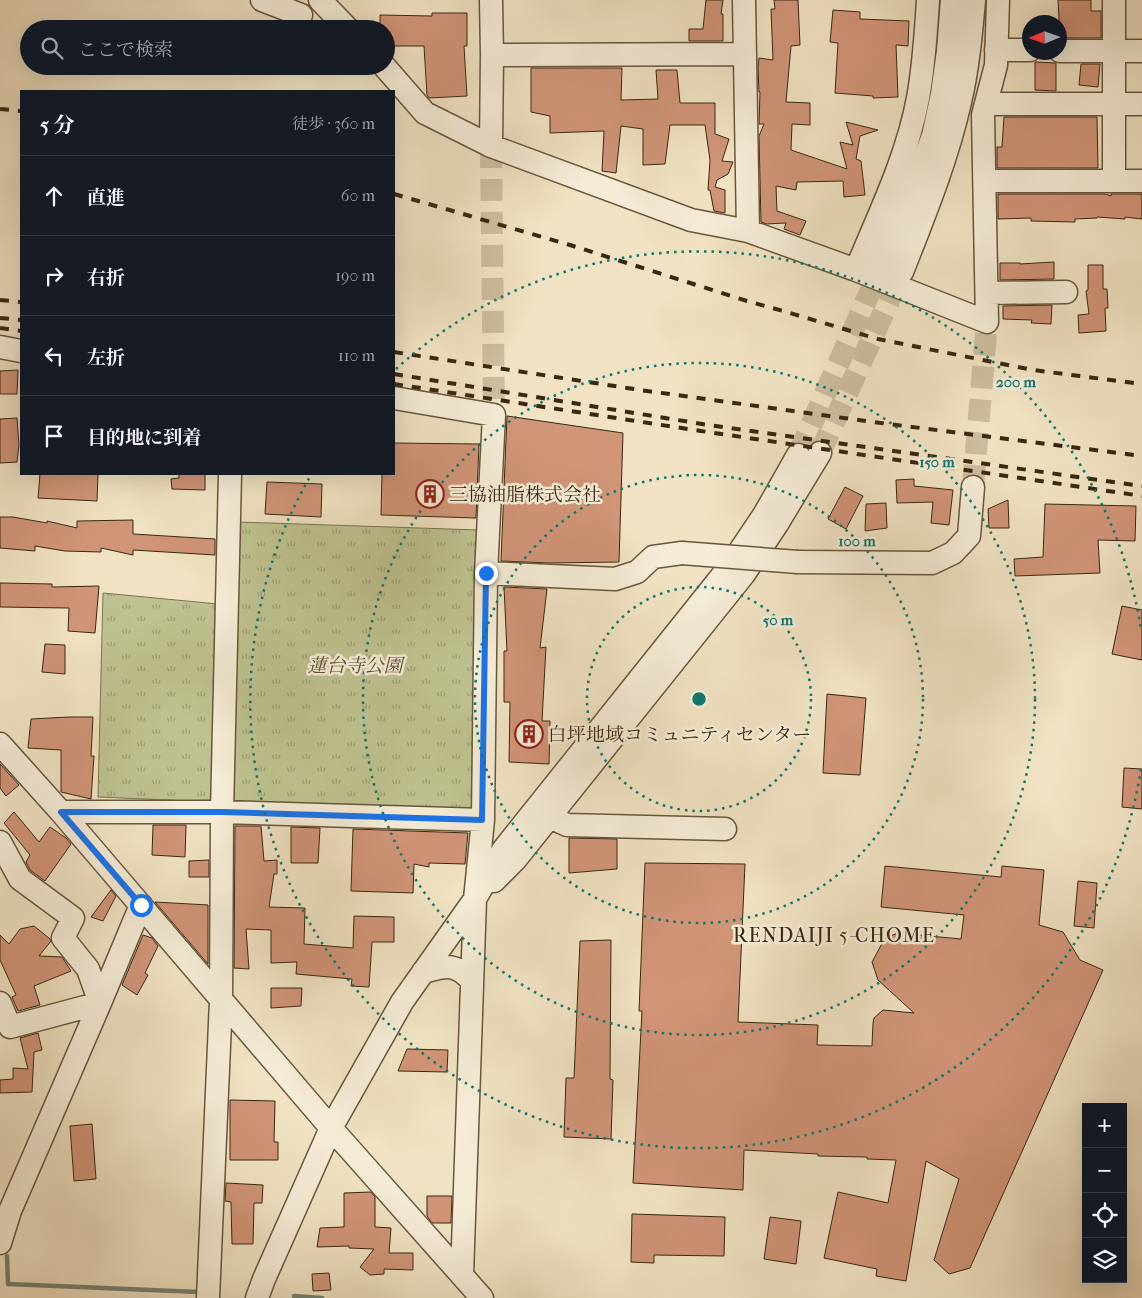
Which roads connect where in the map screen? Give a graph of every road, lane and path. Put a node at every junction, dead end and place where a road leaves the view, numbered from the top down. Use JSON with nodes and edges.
{"nodes":[{"id":1,"x":262,"y":0,"type":"edge"},
{"id":2,"x":320,"y":0,"type":"edge"},
{"id":3,"x":491,"y":0,"type":"edge"},
{"id":4,"x":744,"y":0,"type":"edge"},
{"id":5,"x":928,"y":0,"type":"edge"},
{"id":6,"x":952,"y":0,"type":"edge"},
{"id":7,"x":974,"y":0,"type":"edge"},
{"id":8,"x":998,"y":0,"type":"edge"},
{"id":9,"x":1114,"y":0,"type":"edge"},
{"id":10,"x":300,"y":15,"type":"dead end"},
{"id":11,"x":339,"y":20,"type":"edge"},
{"id":12,"x":996,"y":50,"type":"junction"},
{"id":13,"x":1022,"y":50,"type":"edge"},
{"id":14,"x":1067,"y":50,"type":"edge"},
{"id":15,"x":1114,"y":51,"type":"junction"},
{"id":16,"x":1142,"y":51,"type":"edge"},
{"id":17,"x":745,"y":54,"type":"junction"},
{"id":18,"x":492,"y":55,"type":"junction"},
{"id":19,"x":392,"y":75,"type":"edge"},
{"id":20,"x":986,"y":104,"type":"junction"},
{"id":21,"x":1114,"y":104,"type":"junction"},
{"id":22,"x":1142,"y":104,"type":"edge"},
{"id":23,"x":491,"y":146,"type":"junction"},
{"id":24,"x":985,"y":181,"type":"junction"},
{"id":25,"x":1114,"y":181,"type":"junction"},
{"id":26,"x":1142,"y":181,"type":"edge"},
{"id":27,"x":748,"y":231,"type":"junction"},
{"id":28,"x":856,"y":270,"type":"junction"},
{"id":29,"x":1066,"y":292,"type":"dead end"},
{"id":30,"x":987,"y":293,"type":"junction"},
{"id":31,"x":0,"y":347,"type":"edge"},
{"id":32,"x":20,"y":351,"type":"edge"},
{"id":33,"x":395,"y":398,"type":"edge"},
{"id":34,"x":230,"y":475,"type":"edge"},
{"id":35,"x":973,"y":486,"type":"tunnel mouth"},
{"id":36,"x":486,"y":573,"type":"junction"},
{"id":37,"x":0,"y":744,"type":"edge"},
{"id":38,"x":61,"y":812,"type":"junction"},
{"id":39,"x":222,"y":812,"type":"junction"},
{"id":40,"x":550,"y":817,"type":"junction"},
{"id":41,"x":482,"y":820,"type":"junction"},
{"id":42,"x":725,"y":829,"type":"dead end"},
{"id":43,"x":0,"y":842,"type":"edge"},
{"id":44,"x":475,"y":898,"type":"junction"},
{"id":45,"x":141,"y":905,"type":"junction"},
{"id":46,"x":423,"y":972,"type":"junction"},
{"id":47,"x":472,"y":981,"type":"junction"},
{"id":48,"x":221,"y":1000,"type":"junction"},
{"id":49,"x":0,"y":1003,"type":"edge"},
{"id":50,"x":100,"y":1003,"type":"junction"},
{"id":51,"x":331,"y":1128,"type":"junction"},
{"id":52,"x":0,"y":1243,"type":"edge"},
{"id":53,"x":462,"y":1275,"type":"junction"},
{"id":54,"x":208,"y":1298,"type":"edge"},
{"id":55,"x":257,"y":1298,"type":"edge"},
{"id":56,"x":482,"y":1298,"type":"edge"}],
"edges":[{"from":1,"to":10,"type":"street"},
{"from":2,"to":11,"type":"street"},
{"from":3,"to":18,"type":"street"},
{"from":4,"to":17,"type":"street"},
{"from":5,"to":28,"type":"street"},
{"from":6,"to":7,"type":"street"},
{"from":8,"to":12,"type":"street"},
{"from":9,"to":15,"type":"street"},
{"from":12,"to":13,"type":"street"},
{"from":12,"to":20,"type":"street"},
{"from":14,"to":15,"type":"street"},
{"from":15,"to":16,"type":"street"},
{"from":15,"to":21,"type":"street"},
{"from":17,"to":18,"type":"street"},
{"from":17,"to":27,"type":"street"},
{"from":18,"to":23,"type":"street"},
{"from":19,"to":23,"type":"street"},
{"from":20,"to":21,"type":"street"},
{"from":20,"to":24,"type":"street"},
{"from":21,"to":22,"type":"street"},
{"from":21,"to":25,"type":"street"},
{"from":23,"to":27,"type":"street"},
{"from":24,"to":25,"type":"street"},
{"from":24,"to":30,"type":"street"},
{"from":25,"to":26,"type":"street"},
{"from":27,"to":28,"type":"street"},
{"from":28,"to":30,"type":"street"},
{"from":29,"to":30,"type":"street"},
{"from":31,"to":32,"type":"street"},
{"from":33,"to":36,"type":"street"},
{"from":34,"to":39,"type":"street"},
{"from":35,"to":36,"type":"street","bridge":true},
{"from":36,"to":41,"type":"street"},
{"from":37,"to":38,"type":"street"},
{"from":38,"to":39,"type":"street"},
{"from":38,"to":45,"type":"street"},
{"from":39,"to":41,"type":"street"},
{"from":39,"to":48,"type":"street"},
{"from":40,"to":42,"type":"street"},
{"from":40,"to":44,"type":"street"},
{"from":40,"to":44,"type":"street"},
{"from":41,"to":44,"type":"street"},
{"from":43,"to":50,"type":"street"},
{"from":44,"to":46,"type":"street"},
{"from":44,"to":47,"type":"street"},
{"from":45,"to":48,"type":"street"},
{"from":45,"to":50,"type":"street"},
{"from":46,"to":47,"type":"street"},
{"from":46,"to":51,"type":"street"},
{"from":47,"to":53,"type":"street"},
{"from":48,"to":51,"type":"street"},
{"from":48,"to":54,"type":"street"},
{"from":49,"to":50,"type":"street"},
{"from":50,"to":52,"type":"street"},
{"from":51,"to":53,"type":"street"},
{"from":51,"to":55,"type":"street"},
{"from":53,"to":56,"type":"street"}]}
